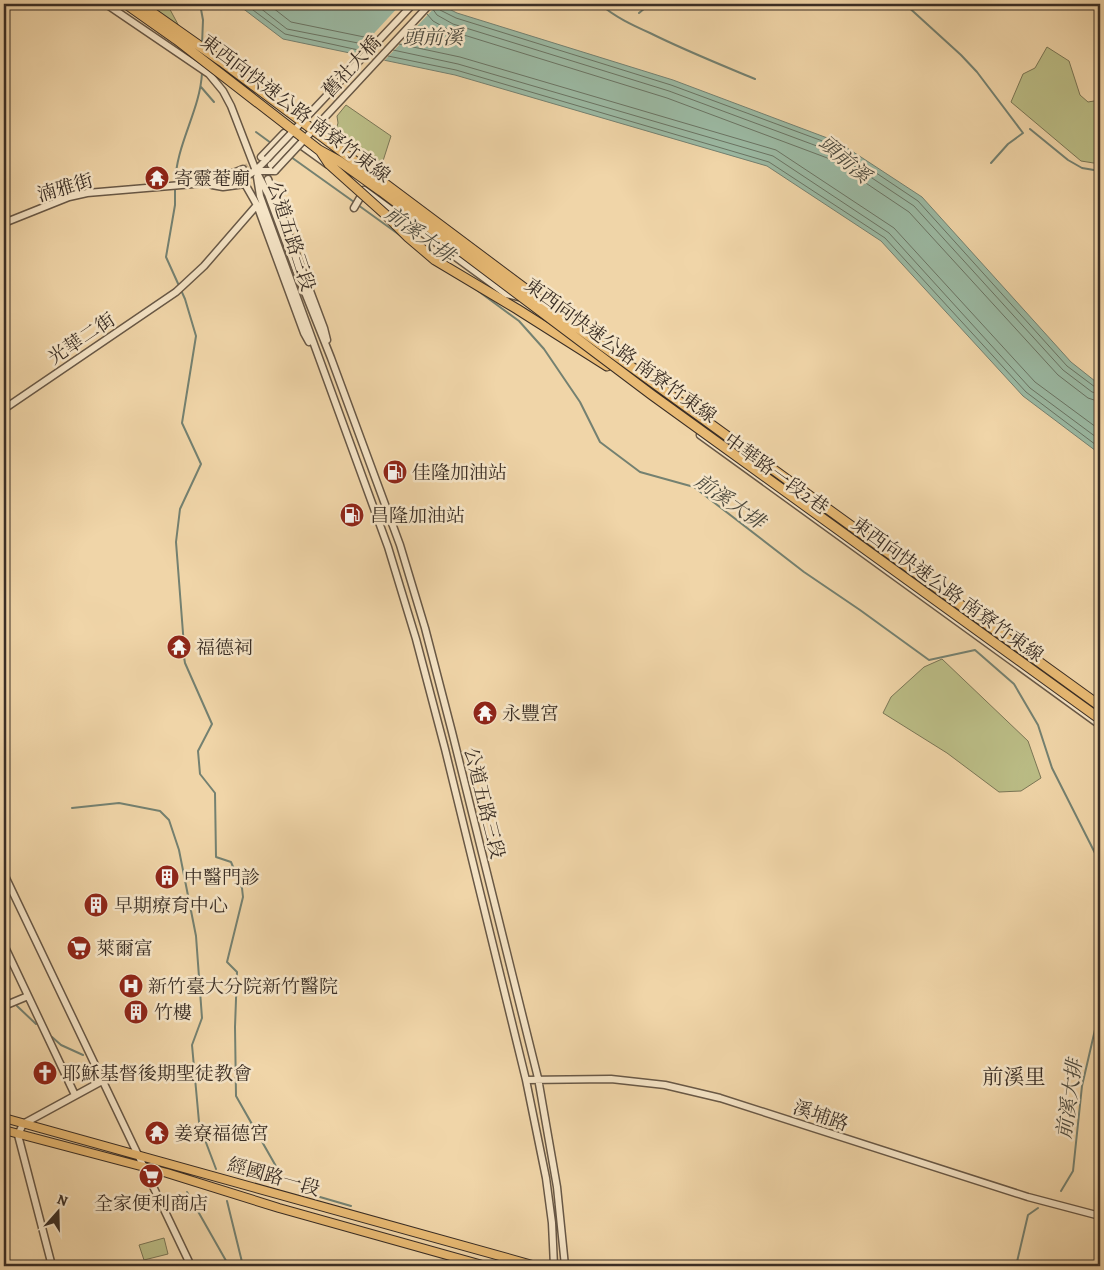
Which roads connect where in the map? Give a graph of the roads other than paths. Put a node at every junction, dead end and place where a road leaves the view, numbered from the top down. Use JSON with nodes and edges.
{"nodes":[{"id":1,"x":107,"y":4,"type":"edge"},
{"id":2,"x":126,"y":4,"type":"edge"},
{"id":3,"x":140,"y":4,"type":"edge"},
{"id":4,"x":413,"y":4,"type":"edge"},
{"id":5,"x":430,"y":4,"type":"edge"},
{"id":6,"x":294,"y":140,"type":"junction"},
{"id":7,"x":319,"y":150,"type":"junction"},
{"id":8,"x":268,"y":163,"type":"junction"},
{"id":9,"x":244,"y":169,"type":"tunnel mouth"},
{"id":10,"x":256,"y":171,"type":"junction"},
{"id":11,"x":268,"y":179,"type":"dead end"},
{"id":12,"x":348,"y":179,"type":"junction"},
{"id":13,"x":204,"y":183,"type":"junction"},
{"id":14,"x":361,"y":196,"type":"junction"},
{"id":15,"x":380,"y":202,"type":"junction"},
{"id":16,"x":258,"y":205,"type":"junction"},
{"id":17,"x":354,"y":208,"type":"dead end"},
{"id":18,"x":4,"y":223,"type":"edge"},
{"id":19,"x":602,"y":355,"type":"junction"},
{"id":20,"x":332,"y":358,"type":"junction"},
{"id":21,"x":319,"y":360,"type":"junction"},
{"id":22,"x":607,"y":366,"type":"junction"},
{"id":23,"x":632,"y":384,"type":"junction"},
{"id":24,"x":4,"y":409,"type":"edge"},
{"id":25,"x":372,"y":472,"type":"junction"},
{"id":26,"x":361,"y":476,"type":"junction"},
{"id":27,"x":1100,"y":706,"type":"edge"},
{"id":28,"x":1100,"y":719,"type":"edge"},
{"id":29,"x":1100,"y":725,"type":"edge"},
{"id":30,"x":4,"y":874,"type":"edge"},
{"id":31,"x":4,"y":945,"type":"edge"},
{"id":32,"x":28,"y":996,"type":"junction"},
{"id":33,"x":4,"y":1006,"type":"edge"},
{"id":34,"x":538,"y":1078,"type":"junction"},
{"id":35,"x":526,"y":1080,"type":"junction"},
{"id":36,"x":102,"y":1081,"type":"junction"},
{"id":37,"x":75,"y":1095,"type":"junction"},
{"id":38,"x":4,"y":1118,"type":"edge"},
{"id":39,"x":23,"y":1124,"type":"junction"},
{"id":40,"x":4,"y":1130,"type":"edge"},
{"id":41,"x":18,"y":1135,"type":"junction"},
{"id":42,"x":136,"y":1154,"type":"junction"},
{"id":43,"x":144,"y":1168,"type":"junction"},
{"id":44,"x":1100,"y":1216,"type":"edge"},
{"id":45,"x":52,"y":1266,"type":"edge"},
{"id":46,"x":191,"y":1266,"type":"edge"},
{"id":47,"x":486,"y":1266,"type":"edge"},
{"id":48,"x":536,"y":1266,"type":"edge"},
{"id":49,"x":554,"y":1266,"type":"edge"},
{"id":50,"x":566,"y":1266,"type":"edge"}],
"edges":[{"from":1,"to":10,"type":"street"},
{"from":2,"to":7,"type":"highway","name":"東西向快速公路 南寮竹東線","bridge":true},
{"from":3,"to":27,"type":"highway","name":"東西向快速公路 南寮竹東線","bridge":true},
{"from":4,"to":8,"type":"street","name":"舊社大橋","bridge":true},
{"from":5,"to":8,"type":"street","name":"舊社大橋","bridge":true},
{"from":6,"to":8,"type":"street"},
{"from":6,"to":8,"type":"street"},
{"from":6,"to":12,"type":"street","name":"中華路一段2巷"},
{"from":7,"to":22,"type":"highway","bridge":true},
{"from":7,"to":28,"type":"highway","name":"東西向快速公路 南寮竹東線","bridge":true},
{"from":8,"to":10,"type":"street"},
{"from":8,"to":10,"type":"street"},
{"from":9,"to":13,"type":"street"},
{"from":10,"to":13,"type":"street"},
{"from":10,"to":20,"type":"street","name":"公道五路三段"},
{"from":10,"to":21,"type":"street","name":"公道五路三段"},
{"from":11,"to":20,"type":"street","name":"公道五路三段"},
{"from":12,"to":14,"type":"street","name":"中華路一段2巷"},
{"from":12,"to":15,"type":"street","name":"中華路一段2巷"},
{"from":13,"to":16,"type":"street","name":"公道五路三段"},
{"from":13,"to":18,"type":"street","name":"湳雅街"},
{"from":14,"to":15,"type":"street","name":"中華路一段2巷"},
{"from":14,"to":17,"type":"street"},
{"from":15,"to":19,"type":"street","name":"中華路一段2巷"},
{"from":16,"to":21,"type":"street","name":"公道五路三段"},
{"from":16,"to":24,"type":"street","name":"光華二街"},
{"from":19,"to":22,"type":"street","name":"中華路一段2巷"},
{"from":19,"to":23,"type":"street","name":"中華路一段2巷"},
{"from":20,"to":25,"type":"street","name":"公道五路三段"},
{"from":21,"to":26,"type":"street","name":"公道五路三段"},
{"from":22,"to":23,"type":"street","name":"中華路一段2巷"},
{"from":23,"to":29,"type":"street","name":"中華路一段2巷"},
{"from":25,"to":26,"type":"street"},
{"from":25,"to":34,"type":"street","name":"公道五路三段"},
{"from":26,"to":35,"type":"street","name":"公道五路三段"},
{"from":30,"to":36,"type":"street"},
{"from":31,"to":32,"type":"street"},
{"from":32,"to":33,"type":"street"},
{"from":32,"to":37,"type":"street"},
{"from":34,"to":35,"type":"street","name":"溪埔路"},
{"from":34,"to":44,"type":"street","name":"溪埔路"},
{"from":34,"to":50,"type":"street","name":"公道五路三段"},
{"from":35,"to":49,"type":"street","name":"公道五路三段"},
{"from":36,"to":37,"type":"street"},
{"from":36,"to":42,"type":"street"},
{"from":37,"to":39,"type":"street"},
{"from":38,"to":39,"type":"main road","name":"經國路一段"},
{"from":39,"to":41,"type":"street"},
{"from":39,"to":42,"type":"main road","name":"經國路一段"},
{"from":40,"to":41,"type":"main road","name":"經國路一段"},
{"from":41,"to":43,"type":"main road","name":"經國路一段"},
{"from":41,"to":45,"type":"street"},
{"from":42,"to":43,"type":"street"},
{"from":42,"to":48,"type":"main road","name":"經國路一段"},
{"from":43,"to":46,"type":"street"},
{"from":43,"to":47,"type":"main road","name":"經國路一段"}]}
